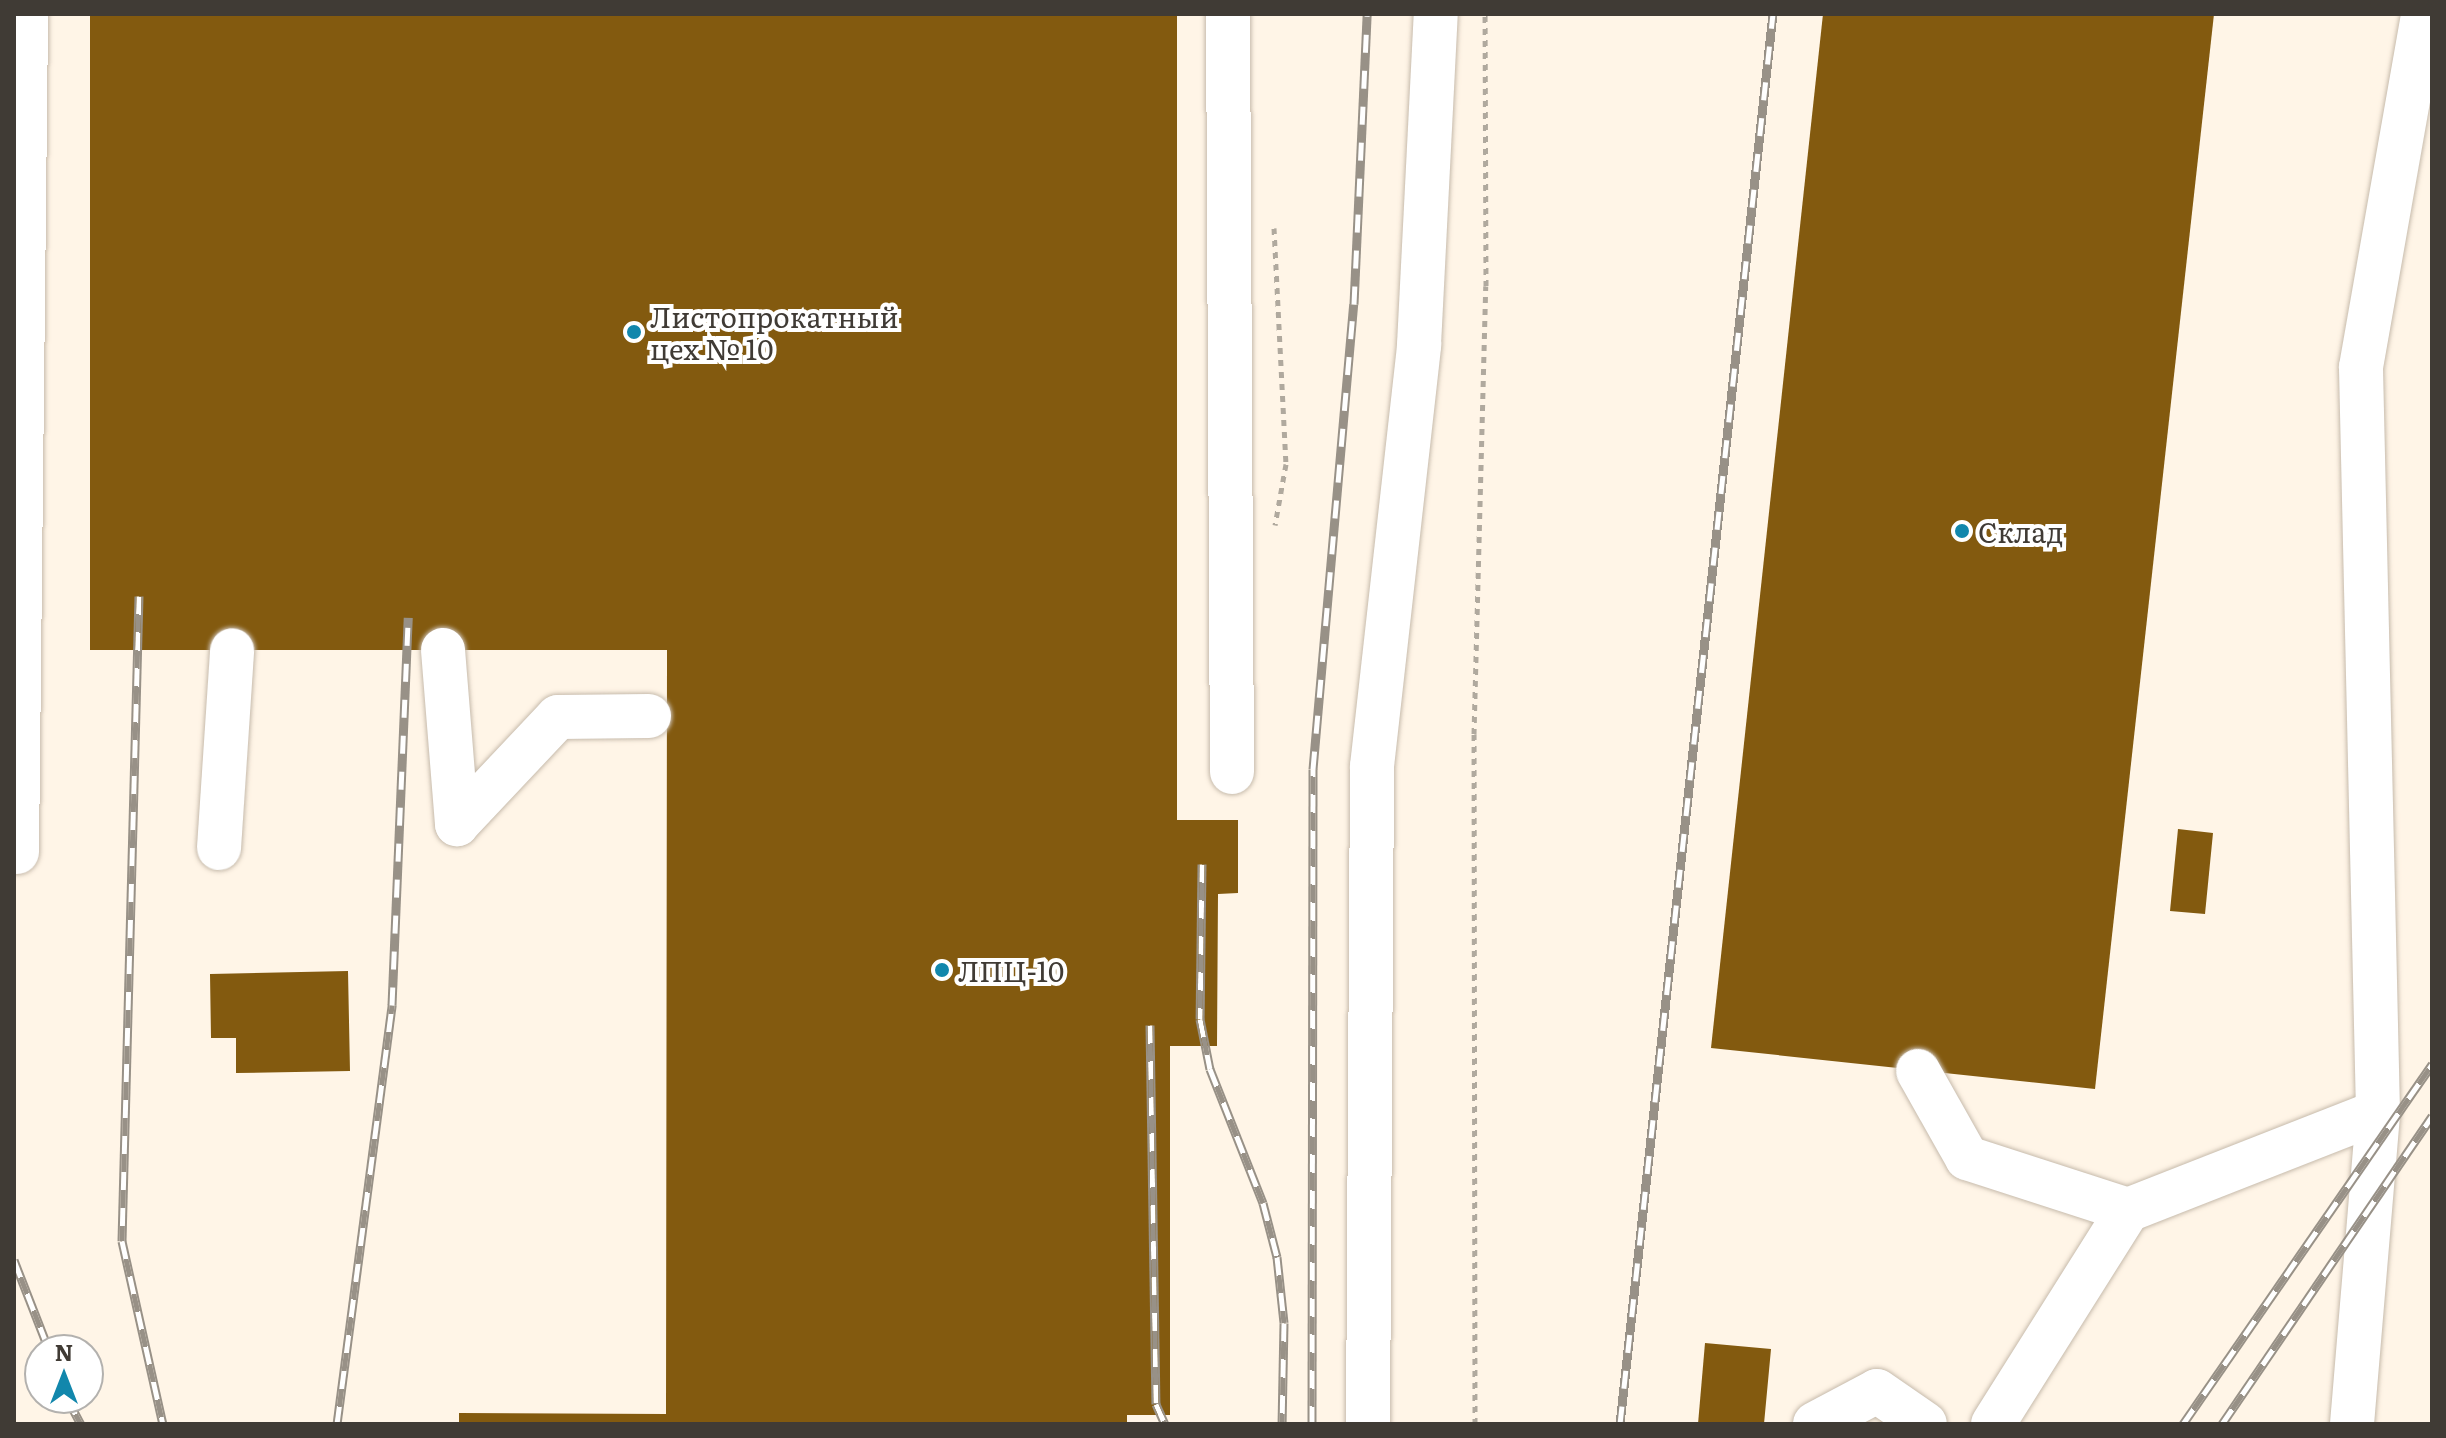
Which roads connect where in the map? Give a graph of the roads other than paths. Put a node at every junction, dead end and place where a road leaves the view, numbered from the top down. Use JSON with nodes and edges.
{"nodes":[{"id":1,"x":26,"y":14,"type":"edge"},
{"id":2,"x":1228,"y":14,"type":"edge"},
{"id":3,"x":1436,"y":14,"type":"edge"},
{"id":4,"x":2423,"y":14,"type":"edge"},
{"id":5,"x":232,"y":650,"type":"dead end"},
{"id":6,"x":443,"y":650,"type":"dead end"},
{"id":7,"x":649,"y":716,"type":"dead end"},
{"id":8,"x":1232,"y":772,"type":"dead end"},
{"id":9,"x":219,"y":848,"type":"dead end"},
{"id":10,"x":17,"y":852,"type":"dead end"},
{"id":11,"x":1918,"y":1071,"type":"dead end"},
{"id":12,"x":2378,"y":1112,"type":"junction"},
{"id":13,"x":2128,"y":1210,"type":"junction"},
{"id":14,"x":1368,"y":1424,"type":"edge"},
{"id":15,"x":1815,"y":1424,"type":"edge"},
{"id":16,"x":1925,"y":1424,"type":"edge"},
{"id":17,"x":1993,"y":1424,"type":"edge"},
{"id":18,"x":2352,"y":1424,"type":"edge"}],
"edges":[{"from":1,"to":10,"type":"lane"},
{"from":2,"to":8,"type":"lane"},
{"from":3,"to":14,"type":"lane"},
{"from":4,"to":12,"type":"lane"},
{"from":5,"to":9,"type":"lane"},
{"from":6,"to":7,"type":"lane"},
{"from":11,"to":13,"type":"lane"},
{"from":12,"to":13,"type":"lane"},
{"from":12,"to":18,"type":"lane"},
{"from":13,"to":17,"type":"lane"},
{"from":15,"to":16,"type":"lane"}]}
